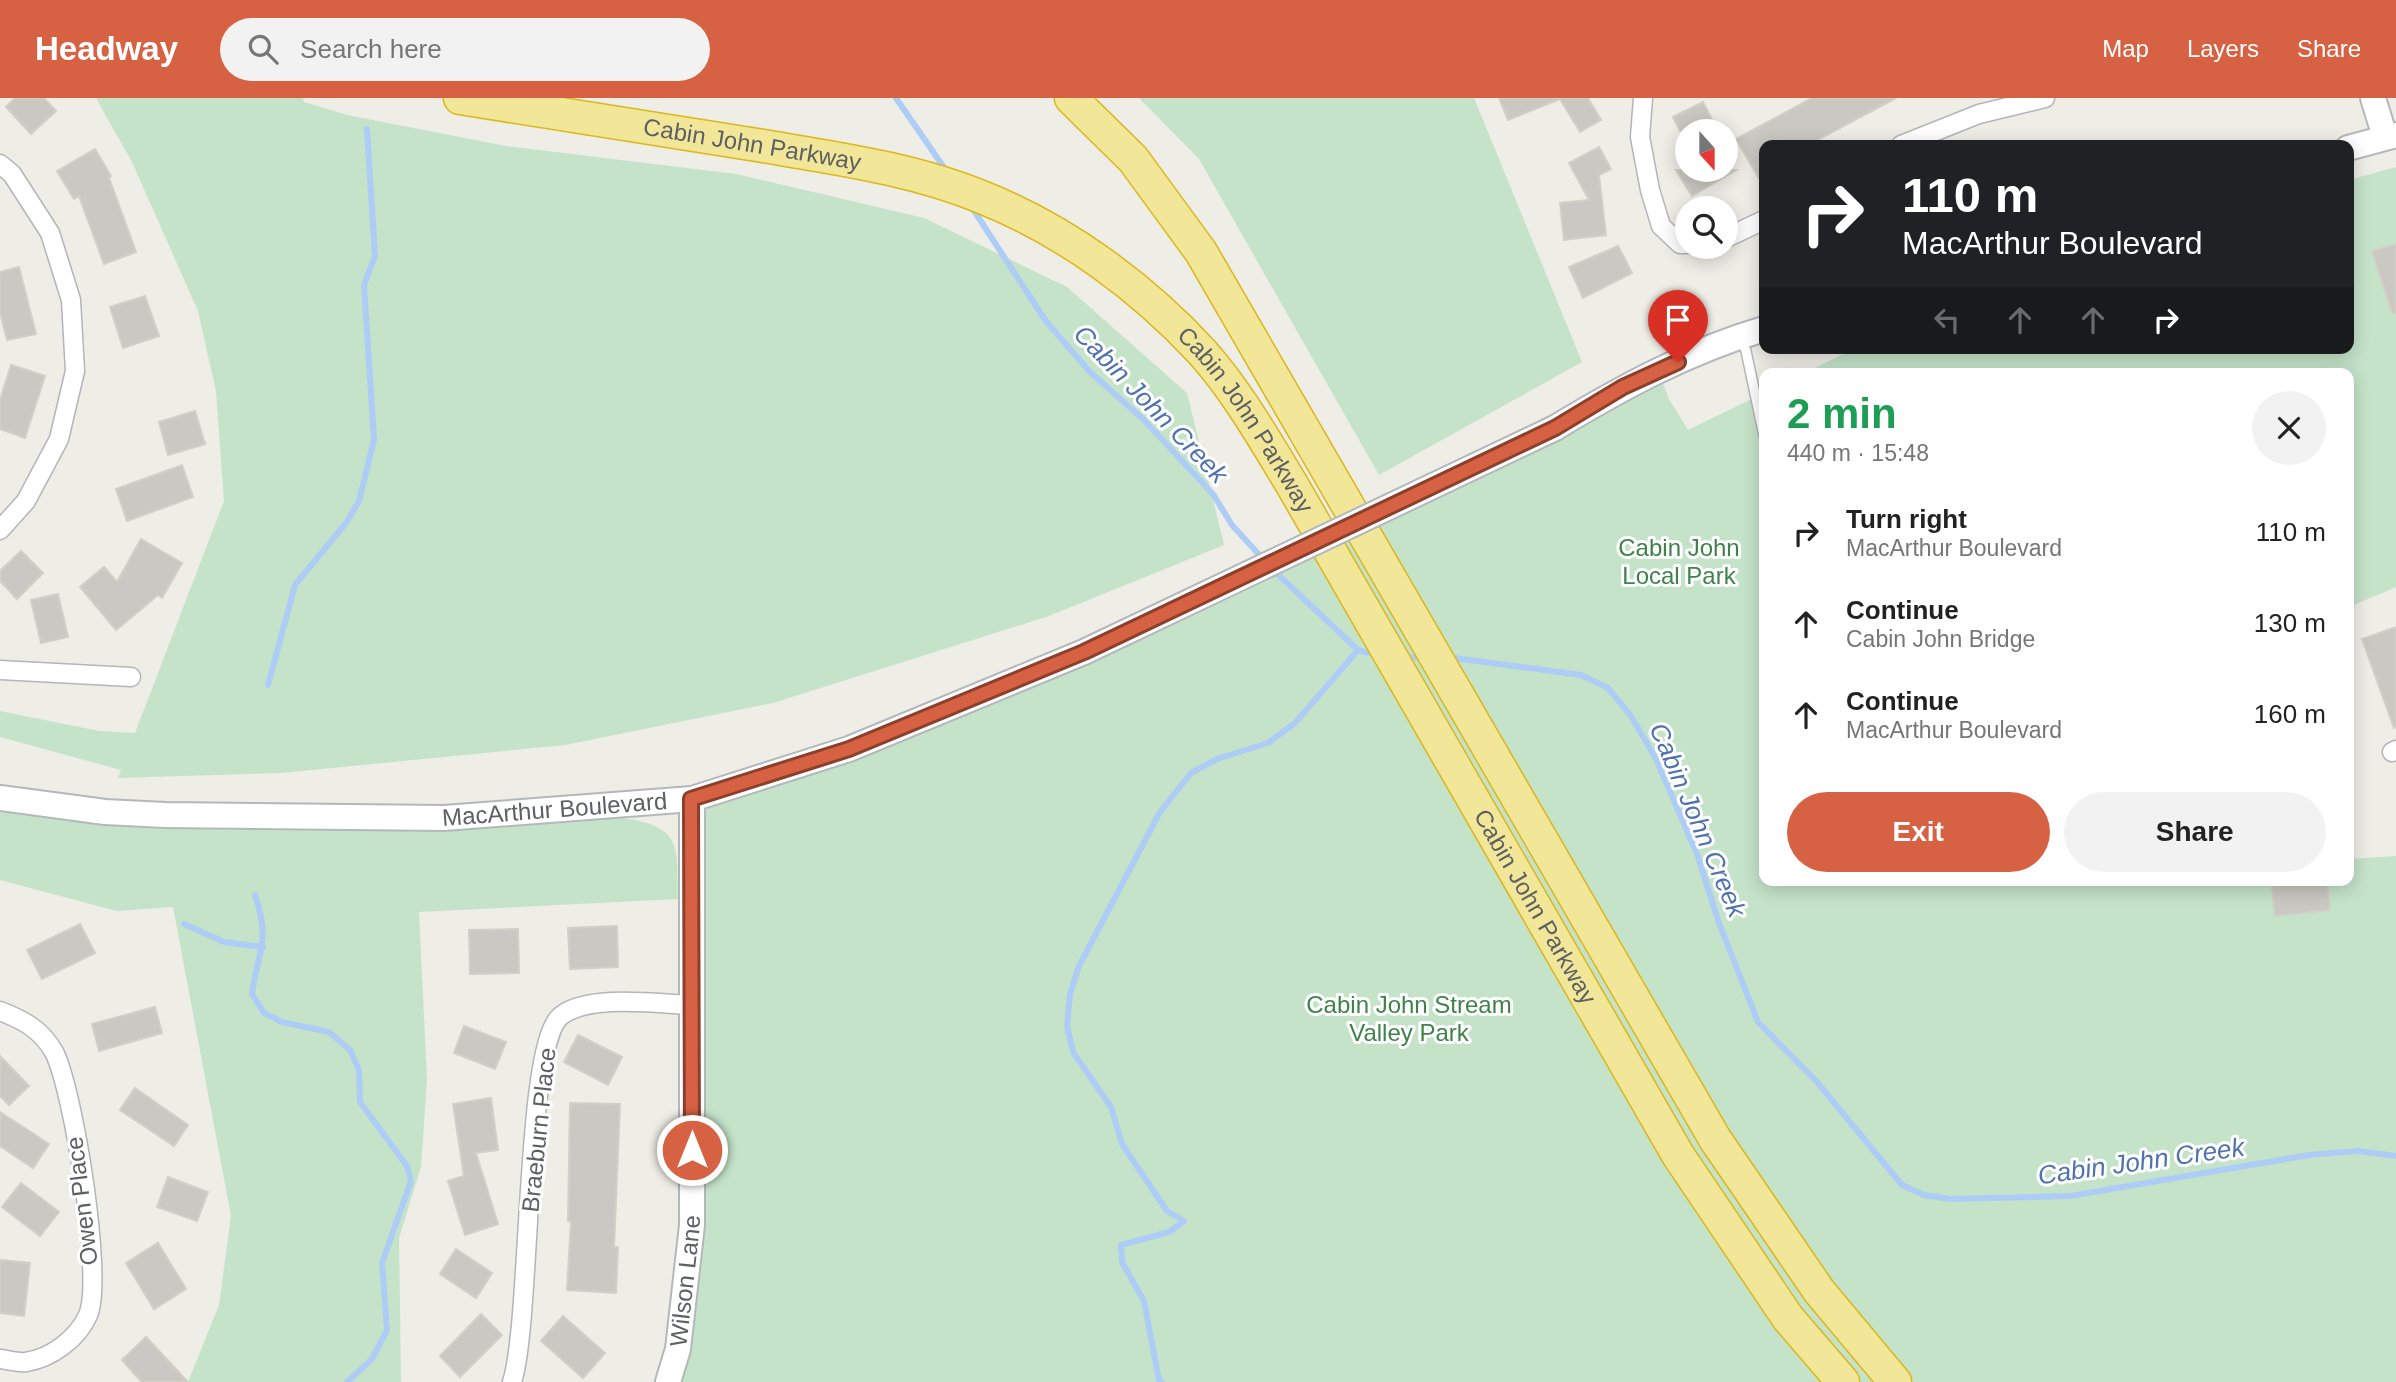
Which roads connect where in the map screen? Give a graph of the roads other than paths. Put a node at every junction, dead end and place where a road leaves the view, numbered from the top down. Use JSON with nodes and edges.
{"nodes":[{"id":1,"x":460,"y":98,"type":"edge"},
{"id":2,"x":1071,"y":98,"type":"edge"},
{"id":3,"x":1643,"y":98,"type":"edge"},
{"id":4,"x":2045,"y":98,"type":"edge"},
{"id":5,"x":2373,"y":98,"type":"edge"},
{"id":6,"x":2391,"y":136,"type":"edge"},
{"id":7,"x":1914,"y":140,"type":"edge"},
{"id":8,"x":2354,"y":146,"type":"edge"},
{"id":9,"x":0,"y":163,"type":"edge"},
{"id":10,"x":1759,"y":222,"type":"edge"},
{"id":11,"x":1738,"y":232,"type":"edge"},
{"id":12,"x":1675,"y":239,"type":"edge"},
{"id":13,"x":1759,"y":331,"type":"edge"},
{"id":14,"x":1740,"y":337,"type":"junction"},
{"id":15,"x":1759,"y":412,"type":"edge"},
{"id":16,"x":0,"y":530,"type":"edge"},
{"id":17,"x":0,"y":670,"type":"edge"},
{"id":18,"x":131,"y":677,"type":"dead end"},
{"id":19,"x":0,"y":797,"type":"edge"},
{"id":20,"x":691,"y":799,"type":"junction"},
{"id":21,"x":694,"y":1005,"type":"junction"},
{"id":22,"x":0,"y":1011,"type":"edge"},
{"id":23,"x":0,"y":1359,"type":"edge"},
{"id":24,"x":512,"y":1382,"type":"edge"},
{"id":25,"x":668,"y":1382,"type":"edge"},
{"id":26,"x":1843,"y":1382,"type":"edge"},
{"id":27,"x":1895,"y":1382,"type":"edge"}],
"edges":[{"from":1,"to":26,"type":"highway","name":"Cabin John Parkway"},
{"from":2,"to":27,"type":"highway","name":"Cabin John Parkway"},
{"from":3,"to":12,"type":"street"},
{"from":4,"to":7,"type":"street"},
{"from":5,"to":6,"type":"main road"},
{"from":6,"to":8,"type":"main road"},
{"from":9,"to":16,"type":"street"},
{"from":10,"to":11,"type":"street"},
{"from":13,"to":14,"type":"main road"},
{"from":14,"to":15,"type":"lane"},
{"from":14,"to":20,"type":"main road","name":"MacArthur Boulevard","bridge":true},
{"from":17,"to":18,"type":"street"},
{"from":19,"to":20,"type":"main road","name":"MacArthur Boulevard"},
{"from":20,"to":21,"type":"main road","name":"Wilson Lane"},
{"from":21,"to":24,"type":"street","name":"Braeburn Place"},
{"from":21,"to":25,"type":"main road","name":"Wilson Lane"},
{"from":22,"to":23,"type":"street","name":"Owen Place"}]}
